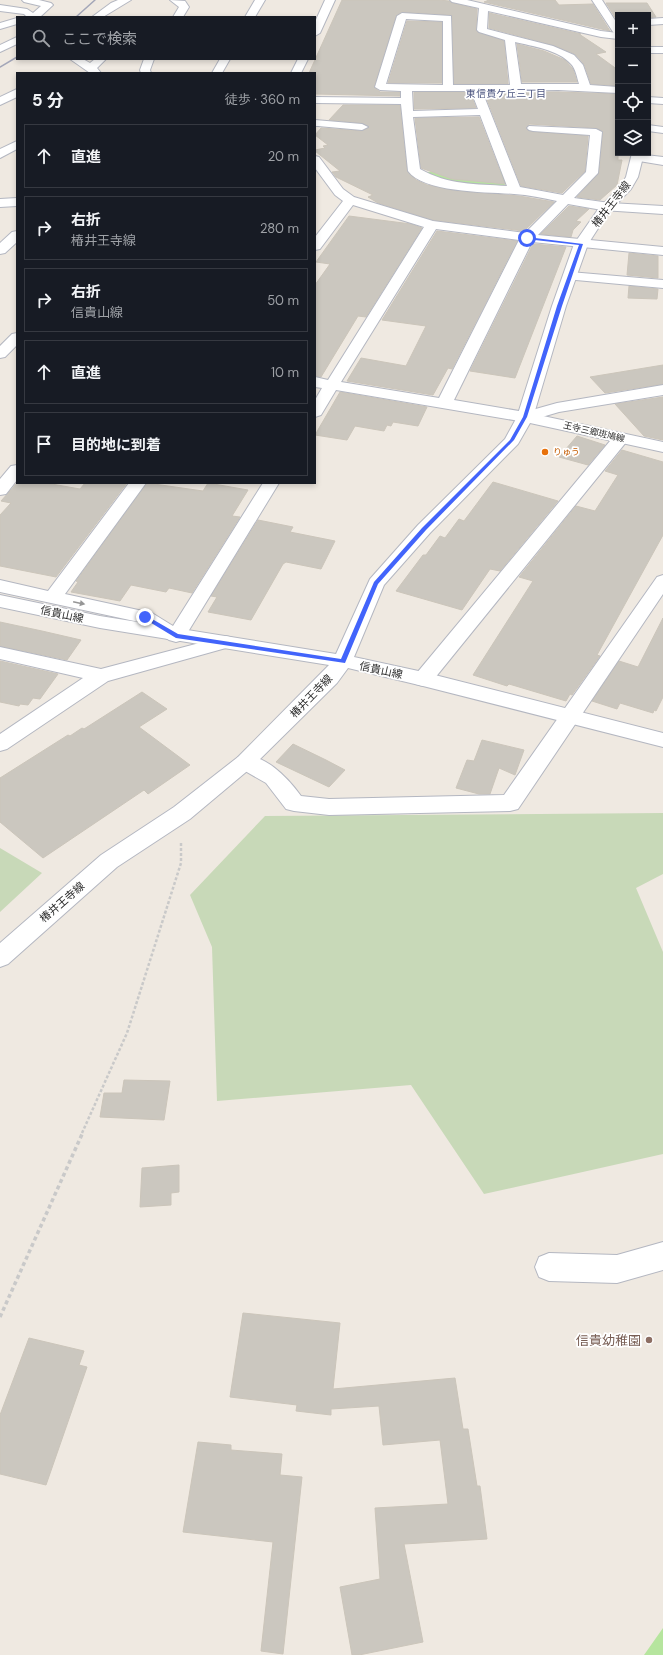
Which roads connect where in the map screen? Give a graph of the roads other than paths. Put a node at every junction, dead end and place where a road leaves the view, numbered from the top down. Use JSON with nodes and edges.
{"nodes":[{"id":1,"x":27,"y":0,"type":"edge"},
{"id":2,"x":126,"y":0,"type":"edge"},
{"id":3,"x":175,"y":0,"type":"edge"},
{"id":4,"x":260,"y":0,"type":"edge"},
{"id":5,"x":330,"y":0,"type":"edge"},
{"id":6,"x":455,"y":0,"type":"edge"},
{"id":7,"x":597,"y":0,"type":"edge"},
{"id":8,"x":530,"y":6,"type":"dead end"},
{"id":9,"x":484,"y":7,"type":"junction"},
{"id":10,"x":0,"y":8,"type":"edge"},
{"id":11,"x":32,"y":16,"type":"edge"},
{"id":12,"x":34,"y":16,"type":"edge"},
{"id":13,"x":98,"y":16,"type":"edge"},
{"id":14,"x":179,"y":16,"type":"edge"},
{"id":15,"x":251,"y":16,"type":"edge"},
{"id":16,"x":529,"y":17,"type":"junction"},
{"id":17,"x":16,"y":21,"type":"edge"},
{"id":18,"x":663,"y":21,"type":"edge"},
{"id":19,"x":615,"y":22,"type":"edge"},
{"id":20,"x":651,"y":22,"type":"edge"},
{"id":21,"x":0,"y":26,"type":"edge"},
{"id":22,"x":316,"y":31,"type":"edge"},
{"id":23,"x":615,"y":36,"type":"edge"},
{"id":24,"x":510,"y":39,"type":"junction"},
{"id":25,"x":16,"y":40,"type":"edge"},
{"id":26,"x":0,"y":48,"type":"edge"},
{"id":27,"x":651,"y":50,"type":"edge"},
{"id":28,"x":663,"y":50,"type":"edge"},
{"id":29,"x":77,"y":60,"type":"edge"},
{"id":30,"x":100,"y":60,"type":"edge"},
{"id":31,"x":149,"y":60,"type":"edge"},
{"id":32,"x":224,"y":60,"type":"edge"},
{"id":33,"x":302,"y":60,"type":"edge"},
{"id":34,"x":94,"y":71,"type":"edge"},
{"id":35,"x":146,"y":72,"type":"edge"},
{"id":36,"x":218,"y":72,"type":"edge"},
{"id":37,"x":296,"y":72,"type":"edge"},
{"id":38,"x":585,"y":86,"type":"junction"},
{"id":39,"x":516,"y":87,"type":"junction"},
{"id":40,"x":407,"y":88,"type":"junction"},
{"id":41,"x":448,"y":88,"type":"junction"},
{"id":42,"x":475,"y":88,"type":"junction"},
{"id":43,"x":615,"y":90,"type":"edge"},
{"id":44,"x":16,"y":93,"type":"edge"},
{"id":45,"x":316,"y":100,"type":"edge"},
{"id":46,"x":651,"y":100,"type":"edge"},
{"id":47,"x":406,"y":101,"type":"junction"},
{"id":48,"x":663,"y":101,"type":"edge"},
{"id":49,"x":0,"y":102,"type":"edge"},
{"id":50,"x":484,"y":112,"type":"junction"},
{"id":51,"x":408,"y":114,"type":"junction"},
{"id":52,"x":318,"y":123,"type":"edge"},
{"id":53,"x":362,"y":127,"type":"dead end"},
{"id":54,"x":534,"y":128,"type":"dead end"},
{"id":55,"x":651,"y":128,"type":"edge"},
{"id":56,"x":663,"y":130,"type":"edge"},
{"id":57,"x":16,"y":145,"type":"edge"},
{"id":58,"x":0,"y":154,"type":"edge"},
{"id":59,"x":638,"y":156,"type":"edge"},
{"id":60,"x":316,"y":161,"type":"edge"},
{"id":61,"x":663,"y":161,"type":"edge"},
{"id":62,"x":515,"y":190,"type":"junction"},
{"id":63,"x":350,"y":200,"type":"junction"},
{"id":64,"x":566,"y":200,"type":"junction"},
{"id":65,"x":16,"y":202,"type":"edge"},
{"id":66,"x":0,"y":203,"type":"edge"},
{"id":67,"x":608,"y":207,"type":"junction"},
{"id":68,"x":663,"y":210,"type":"edge"},
{"id":69,"x":432,"y":225,"type":"junction"},
{"id":70,"x":16,"y":236,"type":"edge"},
{"id":71,"x":527,"y":238,"type":"junction"},
{"id":72,"x":581,"y":244,"type":"junction"},
{"id":73,"x":316,"y":245,"type":"edge"},
{"id":74,"x":0,"y":250,"type":"edge"},
{"id":75,"x":663,"y":251,"type":"edge"},
{"id":76,"x":570,"y":276,"type":"junction"},
{"id":77,"x":663,"y":284,"type":"edge"},
{"id":78,"x":13,"y":333,"type":"edge"},
{"id":79,"x":0,"y":354,"type":"edge"},
{"id":80,"x":316,"y":382,"type":"edge"},
{"id":81,"x":332,"y":385,"type":"junction"},
{"id":82,"x":663,"y":390,"type":"edge"},
{"id":83,"x":444,"y":404,"type":"junction"},
{"id":84,"x":316,"y":410,"type":"edge"},
{"id":85,"x":525,"y":417,"type":"junction"},
{"id":86,"x":621,"y":438,"type":"junction"},
{"id":87,"x":663,"y":447,"type":"edge"},
{"id":88,"x":16,"y":471,"type":"edge"},
{"id":89,"x":137,"y":484,"type":"edge"},
{"id":90,"x":270,"y":484,"type":"edge"},
{"id":91,"x":0,"y":490,"type":"edge"},
{"id":92,"x":663,"y":581,"type":"edge"},
{"id":93,"x":0,"y":586,"type":"edge"},
{"id":94,"x":53,"y":597,"type":"junction"},
{"id":95,"x":0,"y":600,"type":"edge"},
{"id":96,"x":176,"y":636,"type":"junction"},
{"id":97,"x":226,"y":642,"type":"junction"},
{"id":98,"x":0,"y":653,"type":"edge"},
{"id":99,"x":343,"y":662,"type":"junction"},
{"id":100,"x":102,"y":676,"type":"junction"},
{"id":101,"x":423,"y":679,"type":"junction"},
{"id":102,"x":569,"y":716,"type":"junction"},
{"id":103,"x":663,"y":740,"type":"edge"},
{"id":104,"x":0,"y":744,"type":"edge"},
{"id":105,"x":245,"y":762,"type":"junction"},
{"id":106,"x":0,"y":957,"type":"edge"},
{"id":107,"x":663,"y":1256,"type":"edge"},
{"id":108,"x":549,"y":1267,"type":"dead end"}],
"edges":[{"from":1,"to":12,"type":"street"},
{"from":2,"to":13,"type":"street"},
{"from":3,"to":14,"type":"street"},
{"from":4,"to":15,"type":"street"},
{"from":5,"to":22,"type":"street"},
{"from":6,"to":9,"type":"street"},
{"from":7,"to":19,"type":"street"},
{"from":8,"to":16,"type":"street"},
{"from":9,"to":16,"type":"street"},
{"from":9,"to":24,"type":"street"},
{"from":10,"to":11,"type":"street"},
{"from":16,"to":23,"type":"street"},
{"from":17,"to":21,"type":"street"},
{"from":18,"to":20,"type":"street"},
{"from":24,"to":38,"type":"street"},
{"from":24,"to":39,"type":"street"},
{"from":25,"to":26,"type":"street"},
{"from":27,"to":28,"type":"street"},
{"from":29,"to":34,"type":"street"},
{"from":30,"to":34,"type":"street"},
{"from":31,"to":35,"type":"street"},
{"from":32,"to":36,"type":"street"},
{"from":33,"to":37,"type":"street"},
{"from":38,"to":39,"type":"street"},
{"from":38,"to":43,"type":"street"},
{"from":39,"to":42,"type":"street"},
{"from":40,"to":41,"type":"street"},
{"from":40,"to":41,"type":"street"},
{"from":40,"to":47,"type":"street"},
{"from":41,"to":42,"type":"street"},
{"from":42,"to":50,"type":"street"},
{"from":44,"to":49,"type":"street"},
{"from":45,"to":47,"type":"street"},
{"from":46,"to":48,"type":"street"},
{"from":47,"to":51,"type":"street"},
{"from":50,"to":51,"type":"street"},
{"from":50,"to":62,"type":"street"},
{"from":51,"to":62,"type":"street"},
{"from":52,"to":53,"type":"street"},
{"from":54,"to":64,"type":"street"},
{"from":55,"to":56,"type":"street"},
{"from":57,"to":58,"type":"street"},
{"from":59,"to":61,"type":"street"},
{"from":59,"to":67,"type":"street","name":"椿井王寺線"},
{"from":60,"to":63,"type":"street"},
{"from":62,"to":64,"type":"street"},
{"from":63,"to":69,"type":"street"},
{"from":63,"to":73,"type":"street"},
{"from":64,"to":67,"type":"street"},
{"from":64,"to":71,"type":"street"},
{"from":65,"to":66,"type":"street"},
{"from":67,"to":68,"type":"street"},
{"from":67,"to":72,"type":"street","name":"椿井王寺線"},
{"from":69,"to":71,"type":"street"},
{"from":69,"to":81,"type":"street"},
{"from":70,"to":74,"type":"street"},
{"from":71,"to":72,"type":"street"},
{"from":71,"to":83,"type":"street"},
{"from":72,"to":75,"type":"street"},
{"from":72,"to":76,"type":"street","name":"椿井王寺線"},
{"from":76,"to":77,"type":"street"},
{"from":76,"to":85,"type":"street","name":"椿井王寺線"},
{"from":78,"to":79,"type":"street"},
{"from":80,"to":81,"type":"street","name":"王寺三郷斑鳩線"},
{"from":81,"to":83,"type":"street","name":"王寺三郷斑鳩線"},
{"from":81,"to":84,"type":"street"},
{"from":82,"to":85,"type":"street"},
{"from":83,"to":85,"type":"street","name":"王寺三郷斑鳩線"},
{"from":85,"to":86,"type":"street","name":"王寺三郷斑鳩線"},
{"from":85,"to":99,"type":"street","name":"椿井王寺線"},
{"from":86,"to":87,"type":"street","name":"王寺三郷斑鳩線"},
{"from":86,"to":101,"type":"street"},
{"from":88,"to":91,"type":"street"},
{"from":89,"to":94,"type":"street"},
{"from":90,"to":96,"type":"street"},
{"from":92,"to":102,"type":"street"},
{"from":93,"to":94,"type":"street"},
{"from":94,"to":96,"type":"street","one_way":true},
{"from":95,"to":96,"type":"street","name":"信貴山線"},
{"from":96,"to":97,"type":"street","name":"信貴山線"},
{"from":97,"to":99,"type":"street","name":"信貴山線"},
{"from":97,"to":100,"type":"street"},
{"from":98,"to":100,"type":"street"},
{"from":99,"to":101,"type":"street","name":"信貴山線"},
{"from":99,"to":105,"type":"street","name":"椿井王寺線"},
{"from":100,"to":104,"type":"street"},
{"from":101,"to":102,"type":"street","name":"信貴山線"},
{"from":102,"to":103,"type":"street","name":"信貴山線"},
{"from":102,"to":105,"type":"street"},
{"from":105,"to":106,"type":"street","name":"椿井王寺線"},
{"from":107,"to":108,"type":"street"}]}
